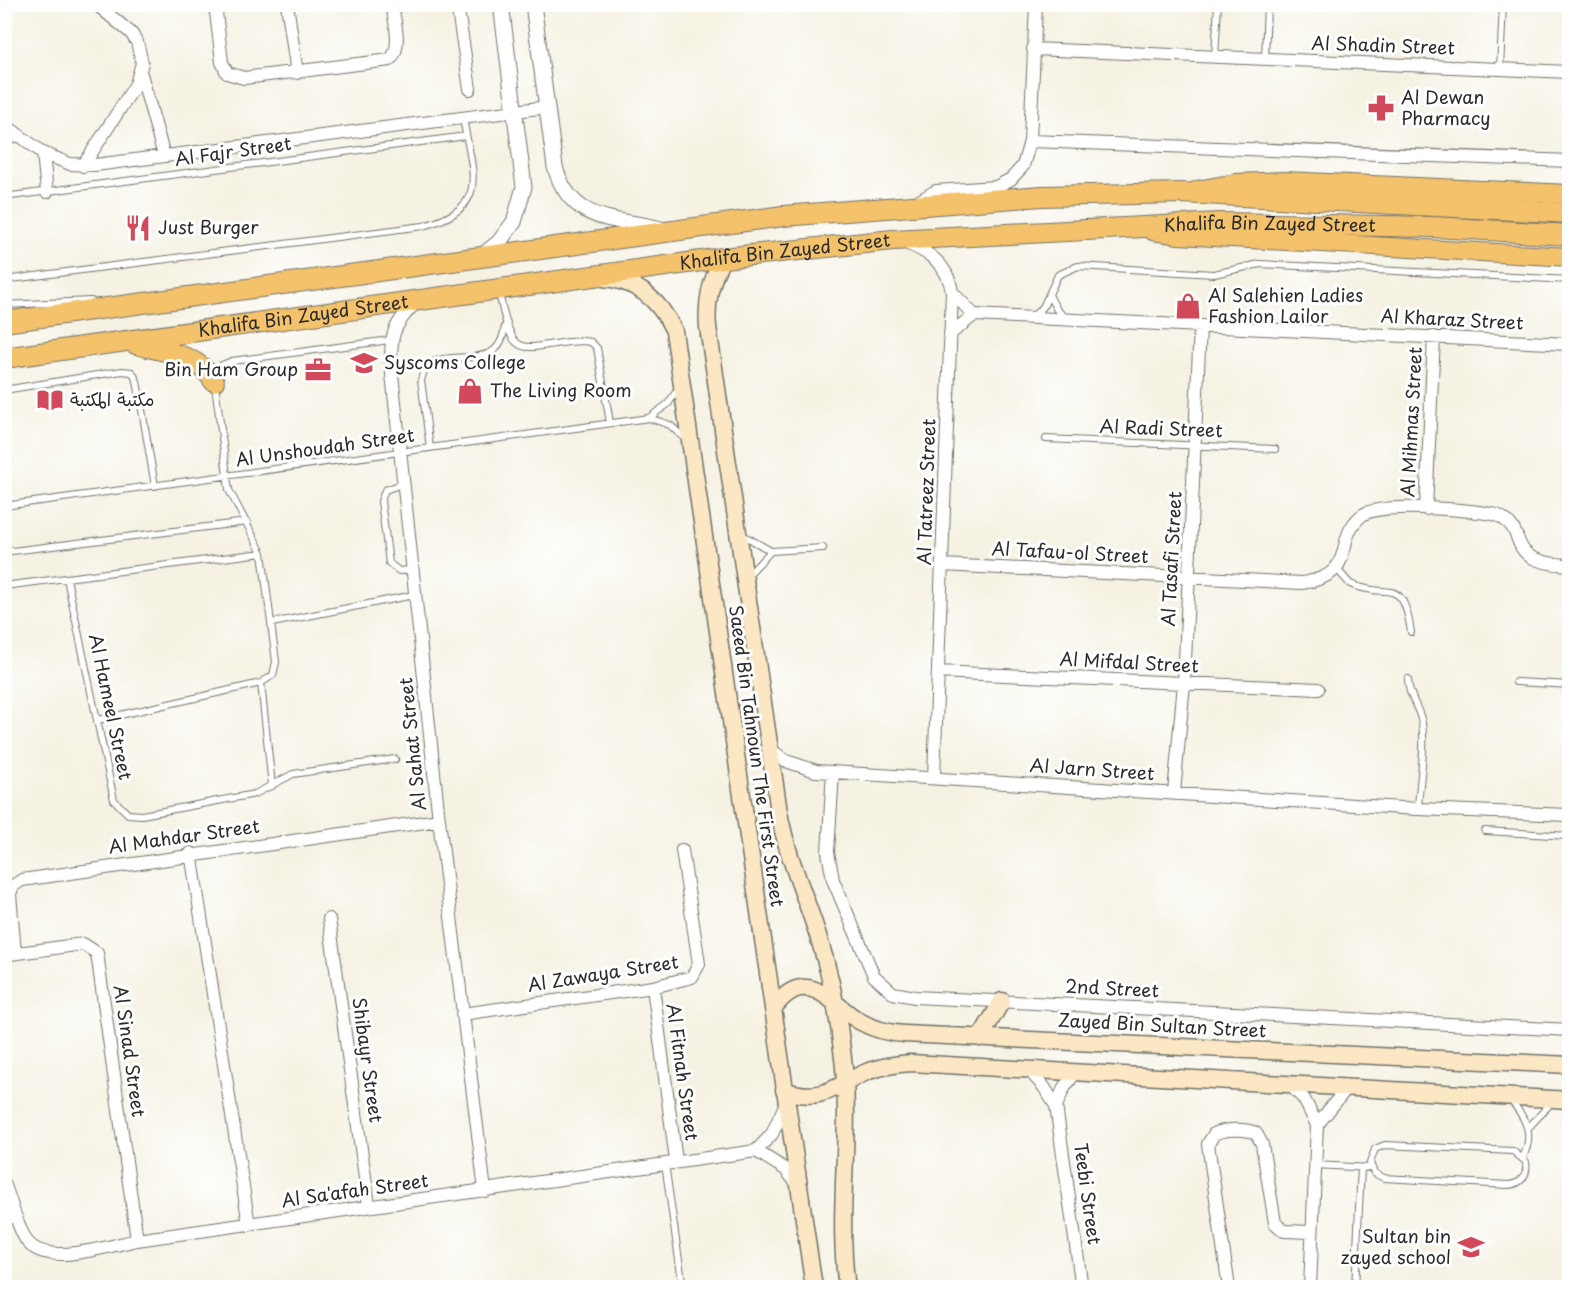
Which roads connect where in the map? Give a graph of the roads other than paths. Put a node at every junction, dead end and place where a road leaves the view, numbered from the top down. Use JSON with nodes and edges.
{"nodes":[{"id":1,"x":96,"y":4,"type":"edge"},
{"id":2,"x":215,"y":4,"type":"edge"},
{"id":3,"x":287,"y":4,"type":"edge"},
{"id":4,"x":392,"y":4,"type":"edge"},
{"id":5,"x":457,"y":4,"type":"edge"},
{"id":6,"x":501,"y":4,"type":"edge"},
{"id":7,"x":533,"y":4,"type":"edge"},
{"id":8,"x":1036,"y":4,"type":"edge"},
{"id":9,"x":1218,"y":4,"type":"edge"},
{"id":10,"x":1267,"y":4,"type":"edge"},
{"id":11,"x":1481,"y":4,"type":"edge"},
{"id":12,"x":1503,"y":5,"type":"edge"},
{"id":13,"x":1033,"y":49,"type":"junction"},
{"id":14,"x":1215,"y":57,"type":"junction"},
{"id":15,"x":1265,"y":59,"type":"junction"},
{"id":16,"x":1500,"y":69,"type":"junction"},
{"id":17,"x":1569,"y":72,"type":"edge"},
{"id":18,"x":297,"y":73,"type":"junction"},
{"id":19,"x":141,"y":74,"type":"junction"},
{"id":20,"x":470,"y":89,"type":"dead end"},
{"id":21,"x":547,"y":107,"type":"junction"},
{"id":22,"x":515,"y":111,"type":"junction"},
{"id":23,"x":463,"y":118,"type":"junction"},
{"id":24,"x":4,"y":124,"type":"edge"},
{"id":25,"x":466,"y":136,"type":"junction"},
{"id":26,"x":23,"y":138,"type":"junction"},
{"id":27,"x":4,"y":141,"type":"edge"},
{"id":28,"x":1030,"y":141,"type":"junction"},
{"id":29,"x":43,"y":153,"type":"junction"},
{"id":30,"x":164,"y":156,"type":"junction"},
{"id":31,"x":1569,"y":161,"type":"edge"},
{"id":32,"x":83,"y":166,"type":"junction"},
{"id":33,"x":47,"y":192,"type":"junction"},
{"id":34,"x":1182,"y":193,"type":"junction"},
{"id":35,"x":1569,"y":194,"type":"edge"},
{"id":36,"x":4,"y":196,"type":"edge"},
{"id":37,"x":910,"y":208,"type":"junction"},
{"id":38,"x":1569,"y":213,"type":"edge"},
{"id":39,"x":1131,"y":226,"type":"junction"},
{"id":40,"x":668,"y":230,"type":"junction"},
{"id":41,"x":1569,"y":235,"type":"edge"},
{"id":42,"x":893,"y":240,"type":"junction"},
{"id":43,"x":482,"y":256,"type":"junction"},
{"id":44,"x":1569,"y":257,"type":"edge"},
{"id":45,"x":723,"y":258,"type":"junction"},
{"id":46,"x":596,"y":277,"type":"junction"},
{"id":47,"x":4,"y":280,"type":"edge"},
{"id":48,"x":1569,"y":280,"type":"edge"},
{"id":49,"x":498,"y":289,"type":"junction"},
{"id":50,"x":952,"y":292,"type":"junction"},
{"id":51,"x":1049,"y":295,"type":"junction"},
{"id":52,"x":418,"y":301,"type":"junction"},
{"id":53,"x":146,"y":302,"type":"junction"},
{"id":54,"x":4,"y":305,"type":"edge"},
{"id":55,"x":974,"y":315,"type":"junction"},
{"id":56,"x":1027,"y":318,"type":"junction"},
{"id":57,"x":1071,"y":320,"type":"junction"},
{"id":58,"x":4,"y":322,"type":"edge"},
{"id":59,"x":506,"y":326,"type":"junction"},
{"id":60,"x":1200,"y":326,"type":"junction"},
{"id":61,"x":950,"y":334,"type":"junction"},
{"id":62,"x":1434,"y":337,"type":"junction"},
{"id":63,"x":390,"y":340,"type":"junction"},
{"id":64,"x":128,"y":342,"type":"junction"},
{"id":65,"x":1569,"y":344,"type":"edge"},
{"id":66,"x":4,"y":358,"type":"edge"},
{"id":67,"x":682,"y":373,"type":"junction"},
{"id":68,"x":214,"y":381,"type":"junction"},
{"id":69,"x":4,"y":390,"type":"edge"},
{"id":70,"x":649,"y":418,"type":"junction"},
{"id":71,"x":610,"y":423,"type":"junction"},
{"id":72,"x":1046,"y":439,"type":"dead end"},
{"id":73,"x":1195,"y":445,"type":"junction"},
{"id":74,"x":430,"y":448,"type":"junction"},
{"id":75,"x":1275,"y":449,"type":"dead end"},
{"id":76,"x":693,"y":451,"type":"junction"},
{"id":77,"x":399,"y":452,"type":"junction"},
{"id":78,"x":226,"y":477,"type":"junction"},
{"id":79,"x":402,"y":484,"type":"junction"},
{"id":80,"x":155,"y":486,"type":"junction"},
{"id":81,"x":4,"y":506,"type":"edge"},
{"id":82,"x":1426,"y":509,"type":"junction"},
{"id":83,"x":247,"y":522,"type":"junction"},
{"id":84,"x":738,"y":532,"type":"junction"},
{"id":85,"x":823,"y":548,"type":"dead end"},
{"id":86,"x":771,"y":550,"type":"junction"},
{"id":87,"x":4,"y":552,"type":"edge"},
{"id":88,"x":262,"y":553,"type":"junction"},
{"id":89,"x":942,"y":565,"type":"junction"},
{"id":90,"x":1569,"y":565,"type":"edge"},
{"id":91,"x":1336,"y":568,"type":"junction"},
{"id":92,"x":412,"y":570,"type":"junction"},
{"id":93,"x":1189,"y":578,"type":"junction"},
{"id":94,"x":67,"y":579,"type":"junction"},
{"id":95,"x":745,"y":579,"type":"junction"},
{"id":96,"x":4,"y":586,"type":"edge"},
{"id":97,"x":414,"y":595,"type":"junction"},
{"id":98,"x":272,"y":623,"type":"junction"},
{"id":99,"x":1412,"y":632,"type":"dead end"},
{"id":100,"x":938,"y":672,"type":"junction"},
{"id":101,"x":1408,"y":679,"type":"dead end"},
{"id":102,"x":1516,"y":682,"type":"dead end"},
{"id":103,"x":261,"y":683,"type":"junction"},
{"id":104,"x":1184,"y":683,"type":"junction"},
{"id":105,"x":1569,"y":685,"type":"edge"},
{"id":106,"x":1318,"y":689,"type":"dead end"},
{"id":107,"x":98,"y":720,"type":"junction"},
{"id":108,"x":770,"y":748,"type":"junction"},
{"id":109,"x":395,"y":759,"type":"dead end"},
{"id":110,"x":833,"y":772,"type":"junction"},
{"id":111,"x":934,"y":777,"type":"junction"},
{"id":112,"x":272,"y":786,"type":"junction"},
{"id":113,"x":1174,"y":793,"type":"junction"},
{"id":114,"x":1418,"y":809,"type":"junction"},
{"id":115,"x":1569,"y":815,"type":"edge"},
{"id":116,"x":439,"y":820,"type":"junction"},
{"id":117,"x":1485,"y":831,"type":"dead end"},
{"id":118,"x":1569,"y":836,"type":"edge"},
{"id":119,"x":682,"y":850,"type":"dead end"},
{"id":120,"x":192,"y":854,"type":"junction"},
{"id":121,"x":329,"y":919,"type":"dead end"},
{"id":122,"x":10,"y":954,"type":"edge"},
{"id":123,"x":653,"y":987,"type":"junction"},
{"id":124,"x":834,"y":1000,"type":"junction"},
{"id":125,"x":1002,"y":1001,"type":"junction"},
{"id":126,"x":773,"y":1009,"type":"junction"},
{"id":127,"x":462,"y":1014,"type":"junction"},
{"id":128,"x":1569,"y":1030,"type":"edge"},
{"id":129,"x":981,"y":1038,"type":"junction"},
{"id":130,"x":1569,"y":1065,"type":"edge"},
{"id":131,"x":1029,"y":1070,"type":"junction"},
{"id":132,"x":1075,"y":1073,"type":"junction"},
{"id":133,"x":846,"y":1084,"type":"junction"},
{"id":134,"x":1290,"y":1085,"type":"junction"},
{"id":135,"x":1346,"y":1089,"type":"junction"},
{"id":136,"x":785,"y":1096,"type":"junction"},
{"id":137,"x":1508,"y":1096,"type":"junction"},
{"id":138,"x":1563,"y":1099,"type":"edge"},
{"id":139,"x":1056,"y":1106,"type":"junction"},
{"id":140,"x":1317,"y":1125,"type":"junction"},
{"id":141,"x":1529,"y":1127,"type":"junction"},
{"id":142,"x":756,"y":1151,"type":"junction"},
{"id":143,"x":1523,"y":1157,"type":"junction"},
{"id":144,"x":670,"y":1162,"type":"junction"},
{"id":145,"x":1315,"y":1165,"type":"junction"},
{"id":146,"x":1361,"y":1168,"type":"junction"},
{"id":147,"x":1371,"y":1168,"type":"junction"},
{"id":148,"x":4,"y":1183,"type":"edge"},
{"id":149,"x":800,"y":1187,"type":"junction"},
{"id":150,"x":485,"y":1191,"type":"junction"},
{"id":151,"x":369,"y":1206,"type":"junction"},
{"id":152,"x":249,"y":1225,"type":"junction"},
{"id":153,"x":1312,"y":1232,"type":"junction"},
{"id":154,"x":137,"y":1240,"type":"junction"},
{"id":155,"x":683,"y":1287,"type":"edge"},
{"id":156,"x":814,"y":1287,"type":"edge"},
{"id":157,"x":848,"y":1287,"type":"edge"},
{"id":158,"x":1082,"y":1287,"type":"edge"},
{"id":159,"x":1229,"y":1287,"type":"edge"},
{"id":160,"x":1310,"y":1287,"type":"edge"},
{"id":161,"x":1355,"y":1287,"type":"edge"}],
"edges":[{"from":1,"to":19,"type":"street"},
{"from":2,"to":18,"type":"street"},
{"from":3,"to":18,"type":"street"},
{"from":4,"to":18,"type":"street"},
{"from":5,"to":20,"type":"street"},
{"from":6,"to":22,"type":"street"},
{"from":7,"to":21,"type":"street"},
{"from":8,"to":13,"type":"street"},
{"from":9,"to":14,"type":"lane"},
{"from":10,"to":15,"type":"lane"},
{"from":11,"to":12,"type":"lane"},
{"from":12,"to":16,"type":"lane"},
{"from":13,"to":14,"type":"street","name":"Al Shadin Street"},
{"from":13,"to":28,"type":"street"},
{"from":14,"to":15,"type":"street","name":"Al Shadin Street"},
{"from":15,"to":16,"type":"street","name":"Al Shadin Street"},
{"from":16,"to":17,"type":"street","name":"Al Shadin Street"},
{"from":19,"to":30,"type":"street"},
{"from":19,"to":32,"type":"street"},
{"from":21,"to":22,"type":"street"},
{"from":21,"to":40,"type":"street"},
{"from":22,"to":23,"type":"street"},
{"from":22,"to":43,"type":"street"},
{"from":23,"to":25,"type":"lane"},
{"from":23,"to":30,"type":"street"},
{"from":24,"to":26,"type":"street"},
{"from":25,"to":33,"type":"lane","name":"Al Fajr Street"},
{"from":25,"to":47,"type":"lane"},
{"from":26,"to":27,"type":"lane"},
{"from":26,"to":29,"type":"street"},
{"from":28,"to":31,"type":"street"},
{"from":28,"to":37,"type":"street"},
{"from":29,"to":32,"type":"street"},
{"from":29,"to":33,"type":"street"},
{"from":30,"to":32,"type":"street"},
{"from":33,"to":36,"type":"lane","name":"Al Fajr Street"},
{"from":34,"to":35,"type":"main road"},
{"from":34,"to":37,"type":"highway","name":"Khalifa Bin Zayed Street"},
{"from":34,"to":38,"type":"highway","name":"Khalifa Bin Zayed Street"},
{"from":37,"to":40,"type":"highway","name":"Khalifa Bin Zayed Street"},
{"from":39,"to":41,"type":"highway","name":"Khalifa Bin Zayed Street"},
{"from":39,"to":42,"type":"highway","name":"Khalifa Bin Zayed Street"},
{"from":39,"to":44,"type":"main road"},
{"from":40,"to":43,"type":"highway","name":"Khalifa Bin Zayed Street"},
{"from":42,"to":45,"type":"highway","name":"Khalifa Bin Zayed Street"},
{"from":42,"to":50,"type":"street","name":"Al Tatreez Street"},
{"from":43,"to":53,"type":"highway","name":"Khalifa Bin Zayed Street"},
{"from":45,"to":46,"type":"highway","name":"Khalifa Bin Zayed Street"},
{"from":45,"to":84,"type":"main road","name":"Saeed Bin Tahnoun The First Street"},
{"from":46,"to":49,"type":"highway","name":"Khalifa Bin Zayed Street"},
{"from":46,"to":67,"type":"main road","name":"Saeed Bin Tahnoun The First Street"},
{"from":48,"to":51,"type":"lane"},
{"from":49,"to":52,"type":"highway","name":"Khalifa Bin Zayed Street"},
{"from":49,"to":59,"type":"lane"},
{"from":50,"to":55,"type":"street"},
{"from":50,"to":61,"type":"street","name":"Al Tatreez Street"},
{"from":51,"to":56,"type":"lane"},
{"from":51,"to":57,"type":"lane"},
{"from":52,"to":63,"type":"street"},
{"from":52,"to":64,"type":"highway","name":"Khalifa Bin Zayed Street"},
{"from":53,"to":54,"type":"lane"},
{"from":53,"to":58,"type":"highway","name":"Khalifa Bin Zayed Street"},
{"from":55,"to":56,"type":"street","name":"Al Kharaz Street"},
{"from":55,"to":61,"type":"street"},
{"from":56,"to":57,"type":"street","name":"Al Kharaz Street"},
{"from":57,"to":60,"type":"street","name":"Al Kharaz Street"},
{"from":59,"to":71,"type":"lane"},
{"from":59,"to":74,"type":"lane"},
{"from":60,"to":62,"type":"street","name":"Al Kharaz Street"},
{"from":60,"to":73,"type":"street","name":"Al Tasafi Street"},
{"from":61,"to":89,"type":"street","name":"Al Tatreez Street"},
{"from":62,"to":65,"type":"street","name":"Al Kharaz Street"},
{"from":62,"to":82,"type":"street","name":"Al Mihmas Street"},
{"from":63,"to":68,"type":"lane"},
{"from":63,"to":77,"type":"street","name":"Al Sahat Street"},
{"from":64,"to":66,"type":"highway","name":"Khalifa Bin Zayed Street"},
{"from":64,"to":68,"type":"highway"},
{"from":67,"to":70,"type":"lane"},
{"from":67,"to":76,"type":"main road","name":"Saeed Bin Tahnoun The First Street"},
{"from":68,"to":78,"type":"lane"},
{"from":69,"to":80,"type":"lane"},
{"from":70,"to":71,"type":"lane","name":"Al Unshoudah Street"},
{"from":70,"to":76,"type":"lane"},
{"from":71,"to":74,"type":"lane","name":"Al Unshoudah Street"},
{"from":72,"to":73,"type":"lane","name":"Al Radi Street"},
{"from":73,"to":75,"type":"lane","name":"Al Radi Street"},
{"from":73,"to":93,"type":"street","name":"Al Tasafi Street"},
{"from":74,"to":77,"type":"lane","name":"Al Unshoudah Street"},
{"from":76,"to":126,"type":"main road","name":"Saeed Bin Tahnoun The First Street"},
{"from":77,"to":78,"type":"lane","name":"Al Unshoudah Street"},
{"from":77,"to":79,"type":"street","name":"Al Sahat Street"},
{"from":78,"to":80,"type":"lane","name":"Al Unshoudah Street"},
{"from":78,"to":83,"type":"lane"},
{"from":79,"to":92,"type":"street","name":"Al Sahat Street"},
{"from":79,"to":92,"type":"lane"},
{"from":80,"to":81,"type":"lane","name":"Al Unshoudah Street"},
{"from":82,"to":90,"type":"street"},
{"from":82,"to":91,"type":"street"},
{"from":83,"to":87,"type":"lane"},
{"from":83,"to":88,"type":"lane"},
{"from":84,"to":86,"type":"lane"},
{"from":84,"to":95,"type":"main road","name":"Saeed Bin Tahnoun The First Street"},
{"from":85,"to":86,"type":"lane"},
{"from":86,"to":95,"type":"lane"},
{"from":88,"to":94,"type":"lane"},
{"from":88,"to":98,"type":"lane"},
{"from":89,"to":93,"type":"street","name":"Al Tafau-ol Street"},
{"from":89,"to":100,"type":"street","name":"Al Tatreez Street"},
{"from":91,"to":93,"type":"street","name":"Al Tafau-ol Street"},
{"from":91,"to":99,"type":"lane"},
{"from":92,"to":97,"type":"street","name":"Al Sahat Street"},
{"from":93,"to":104,"type":"street","name":"Al Tasafi Street"},
{"from":94,"to":96,"type":"lane"},
{"from":94,"to":107,"type":"lane","name":"Al Hameel Street"},
{"from":95,"to":108,"type":"main road","name":"Saeed Bin Tahnoun The First Street"},
{"from":97,"to":98,"type":"lane"},
{"from":97,"to":116,"type":"street","name":"Al Sahat Street"},
{"from":98,"to":103,"type":"lane"},
{"from":100,"to":104,"type":"street","name":"Al Mifdal Street"},
{"from":100,"to":111,"type":"street","name":"Al Tatreez Street"},
{"from":101,"to":114,"type":"lane"},
{"from":102,"to":105,"type":"lane"},
{"from":103,"to":107,"type":"lane"},
{"from":103,"to":112,"type":"lane"},
{"from":104,"to":106,"type":"street","name":"Al Mifdal Street"},
{"from":104,"to":113,"type":"street","name":"Al Tasafi Street"},
{"from":107,"to":112,"type":"lane","name":"Al Hameel Street"},
{"from":108,"to":110,"type":"street","name":"Al Jarn Street"},
{"from":108,"to":124,"type":"main road","name":"Saeed Bin Tahnoun The First Street"},
{"from":109,"to":112,"type":"lane","name":"Al Hameel Street"},
{"from":110,"to":111,"type":"street","name":"Al Jarn Street"},
{"from":110,"to":125,"type":"street","name":"2nd Street"},
{"from":111,"to":113,"type":"street","name":"Al Jarn Street"},
{"from":113,"to":114,"type":"street","name":"Al Jarn Street"},
{"from":114,"to":115,"type":"street","name":"Al Jarn Street"},
{"from":116,"to":120,"type":"street","name":"Al Mahdar Street"},
{"from":116,"to":127,"type":"street","name":"Al Sahat Street"},
{"from":117,"to":118,"type":"lane"},
{"from":119,"to":123,"type":"street","name":"Al Zawaya Street"},
{"from":120,"to":122,"type":"street","name":"Al Mahdar Street"},
{"from":120,"to":152,"type":"street"},
{"from":121,"to":151,"type":"street","name":"Shibayr Street"},
{"from":122,"to":154,"type":"street","name":"Al Sinad Street"},
{"from":123,"to":127,"type":"street","name":"Al Zawaya Street"},
{"from":123,"to":144,"type":"street","name":"Al Fitnah Street"},
{"from":124,"to":126,"type":"main road","name":"Zayed Bin Sultan Street"},
{"from":124,"to":129,"type":"main road","name":"Zayed Bin Sultan Street"},
{"from":124,"to":133,"type":"main road","name":"Saeed Bin Tahnoun The First Street"},
{"from":125,"to":128,"type":"street","name":"2nd Street"},
{"from":125,"to":129,"type":"main road"},
{"from":126,"to":136,"type":"main road","name":"Saeed Bin Tahnoun The First Street"},
{"from":127,"to":150,"type":"street","name":"Al Sahat Street"},
{"from":129,"to":130,"type":"main road","name":"Zayed Bin Sultan Street"},
{"from":131,"to":132,"type":"main road"},
{"from":131,"to":133,"type":"main road"},
{"from":131,"to":139,"type":"street","name":"Teebi Street"},
{"from":132,"to":134,"type":"main road"},
{"from":132,"to":139,"type":"street"},
{"from":133,"to":136,"type":"main road"},
{"from":133,"to":157,"type":"main road","name":"Saeed Bin Tahnoun The First Street"},
{"from":134,"to":135,"type":"main road"},
{"from":134,"to":140,"type":"street"},
{"from":135,"to":137,"type":"main road"},
{"from":135,"to":140,"type":"street"},
{"from":136,"to":142,"type":"street"},
{"from":136,"to":149,"type":"main road","name":"Saeed Bin Tahnoun The First Street"},
{"from":137,"to":138,"type":"main road"},
{"from":137,"to":141,"type":"lane"},
{"from":138,"to":141,"type":"lane"},
{"from":139,"to":158,"type":"street","name":"Teebi Street"},
{"from":140,"to":145,"type":"street"},
{"from":141,"to":143,"type":"lane"},
{"from":142,"to":144,"type":"street","name":"Al Sa'afah Street"},
{"from":142,"to":149,"type":"street"},
{"from":143,"to":147,"type":"lane"},
{"from":143,"to":147,"type":"lane"},
{"from":144,"to":150,"type":"street","name":"Al Sa'afah Street"},
{"from":144,"to":155,"type":"lane"},
{"from":145,"to":146,"type":"lane"},
{"from":145,"to":153,"type":"street"},
{"from":146,"to":147,"type":"lane"},
{"from":146,"to":161,"type":"lane"},
{"from":148,"to":154,"type":"street","name":"Al Sa'afah Street"},
{"from":149,"to":156,"type":"main road","name":"Saeed Bin Tahnoun The First Street"},
{"from":150,"to":151,"type":"street","name":"Al Sa'afah Street"},
{"from":151,"to":152,"type":"street","name":"Al Sa'afah Street"},
{"from":152,"to":154,"type":"street","name":"Al Sa'afah Street"},
{"from":153,"to":159,"type":"street"},
{"from":153,"to":160,"type":"street"}]}
